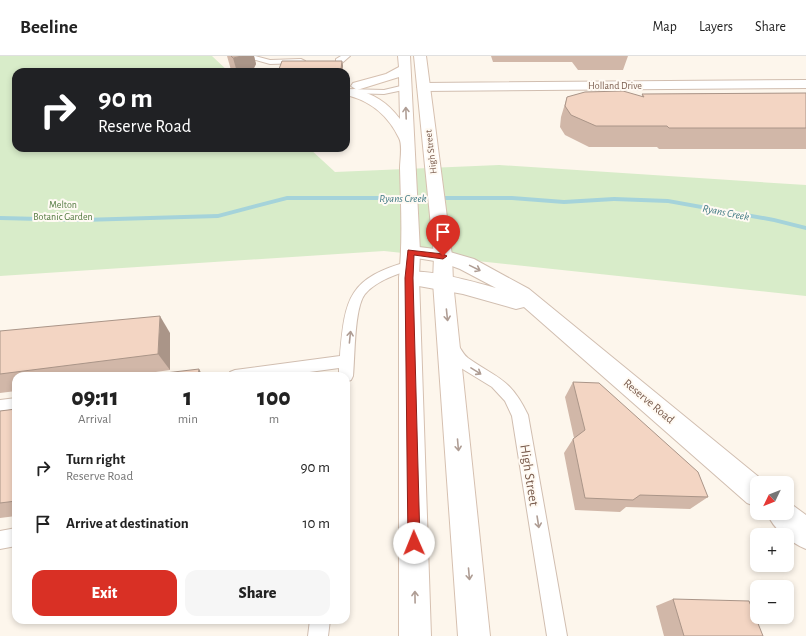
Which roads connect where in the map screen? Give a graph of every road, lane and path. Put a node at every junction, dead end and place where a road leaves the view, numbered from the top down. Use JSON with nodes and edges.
{"nodes":[{"id":1,"x":246,"y":56,"type":"edge"},
{"id":2,"x":346,"y":56,"type":"edge"},
{"id":3,"x":404,"y":56,"type":"edge"},
{"id":4,"x":420,"y":56,"type":"edge"},
{"id":5,"x":260,"y":58,"type":"edge"},
{"id":6,"x":309,"y":61,"type":"edge"},
{"id":7,"x":270,"y":62,"type":"junction"},
{"id":8,"x":337,"y":63,"type":"edge"},
{"id":9,"x":268,"y":68,"type":"edge"},
{"id":10,"x":404,"y":69,"type":"junction"},
{"id":11,"x":806,"y":84,"type":"edge"},
{"id":12,"x":405,"y":87,"type":"junction"},
{"id":13,"x":423,"y":87,"type":"junction"},
{"id":14,"x":351,"y":89,"type":"edge"},
{"id":15,"x":407,"y":139,"type":"junction"},
{"id":16,"x":443,"y":256,"type":"junction"},
{"id":17,"x":410,"y":265,"type":"junction"},
{"id":18,"x":443,"y":282,"type":"junction"},
{"id":19,"x":540,"y":310,"type":"junction"},
{"id":20,"x":450,"y":344,"type":"junction"},
{"id":21,"x":347,"y":361,"type":"junction"},
{"id":22,"x":265,"y":372,"type":"edge"},
{"id":23,"x":346,"y":372,"type":"edge"},
{"id":24,"x":12,"y":405,"type":"edge"},
{"id":25,"x":0,"y":407,"type":"edge"},
{"id":26,"x":750,"y":486,"type":"edge"},
{"id":27,"x":789,"y":520,"type":"edge"},
{"id":28,"x":806,"y":534,"type":"edge"},
{"id":29,"x":12,"y":538,"type":"edge"},
{"id":30,"x":0,"y":540,"type":"edge"},
{"id":31,"x":320,"y":624,"type":"edge"},
{"id":32,"x":318,"y":636,"type":"edge"},
{"id":33,"x":415,"y":636,"type":"edge"},
{"id":34,"x":474,"y":636,"type":"edge"},
{"id":35,"x":557,"y":636,"type":"edge"}],
"edges":[{"from":1,"to":5,"type":"lane"},
{"from":2,"to":8,"type":"lane"},
{"from":3,"to":10,"type":"main road","name":"High Street"},
{"from":4,"to":13,"type":"main road","name":"High Street"},
{"from":5,"to":7,"type":"lane"},
{"from":6,"to":7,"type":"lane"},
{"from":7,"to":9,"type":"lane"},
{"from":10,"to":12,"type":"main road","name":"High Street"},
{"from":10,"to":14,"type":"main road"},
{"from":11,"to":13,"type":"main road","name":"Holland Drive"},
{"from":12,"to":13,"type":"main road","name":"Holland Drive"},
{"from":12,"to":14,"type":"lane"},
{"from":15,"to":12,"type":"main road","name":"High Street","one_way":true},
{"from":13,"to":16,"type":"main road","name":"High Street"},
{"from":14,"to":15,"type":"main road"},
{"from":15,"to":17,"type":"main road","name":"High Street"},
{"from":16,"to":17,"type":"main road","name":"Reserve Road"},
{"from":16,"to":18,"type":"main road","name":"High Street"},
{"from":16,"to":19,"type":"main road","name":"Reserve Road","one_way":true},
{"from":17,"to":18,"type":"main road","name":"Reserve Road"},
{"from":21,"to":17,"type":"lane","one_way":true},
{"from":33,"to":17,"type":"main road","name":"High Street","one_way":true},
{"from":18,"to":19,"type":"main road","name":"Reserve Road"},
{"from":18,"to":20,"type":"main road","name":"High Street","one_way":true},
{"from":19,"to":26,"type":"main road","name":"Reserve Road"},
{"from":20,"to":34,"type":"main road","name":"High Street","one_way":true},
{"from":20,"to":35,"type":"lane","name":"High Street","one_way":true},
{"from":21,"to":22,"type":"lane"},
{"from":21,"to":23,"type":"lane"},
{"from":24,"to":25,"type":"lane"},
{"from":27,"to":28,"type":"main road"},
{"from":29,"to":30,"type":"lane"},
{"from":31,"to":32,"type":"lane"}]}
